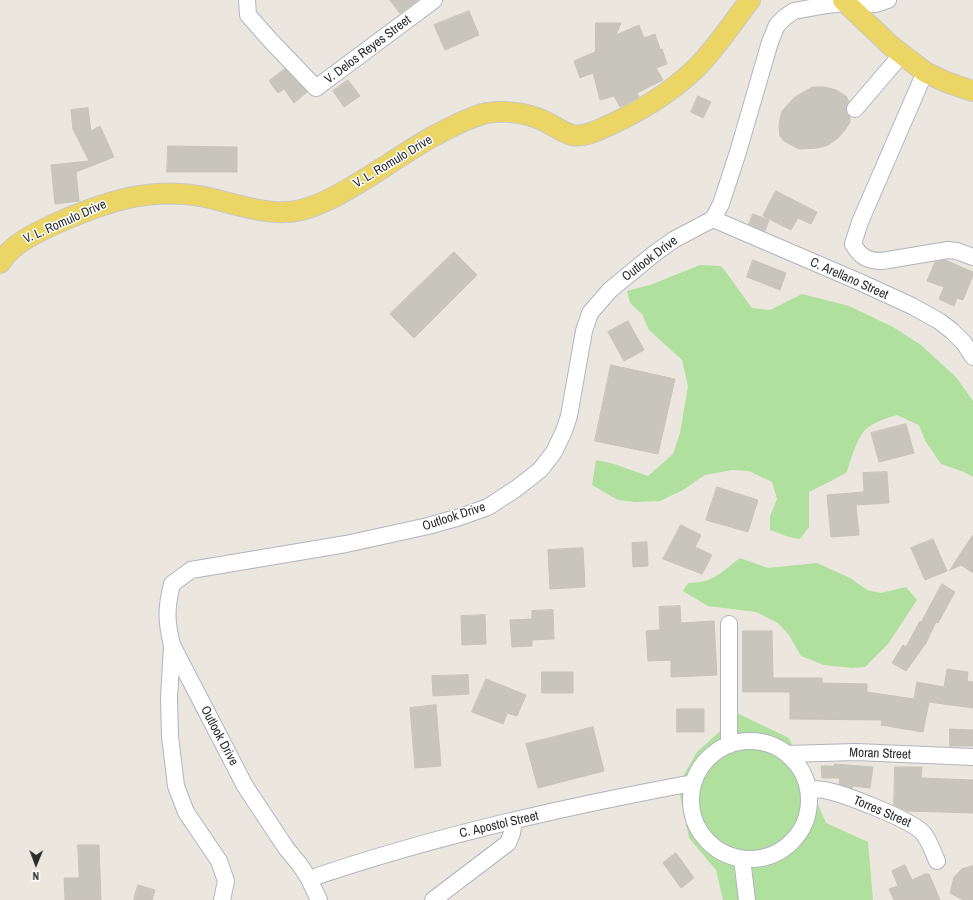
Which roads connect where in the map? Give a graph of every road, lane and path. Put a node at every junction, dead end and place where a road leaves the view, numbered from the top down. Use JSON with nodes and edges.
{"nodes":[{"id":1,"x":247,"y":0,"type":"edge"},
{"id":2,"x":434,"y":0,"type":"edge"},
{"id":3,"x":750,"y":0,"type":"edge"},
{"id":4,"x":888,"y":0,"type":"edge"},
{"id":5,"x":844,"y":2,"type":"edge"},
{"id":6,"x":902,"y":54,"type":"junction"},
{"id":7,"x":925,"y":72,"type":"junction"},
{"id":8,"x":973,"y":91,"type":"edge"},
{"id":9,"x":856,"y":109,"type":"dead end"},
{"id":10,"x":713,"y":218,"type":"junction"},
{"id":11,"x":973,"y":257,"type":"edge"},
{"id":12,"x":0,"y":263,"type":"edge"},
{"id":13,"x":973,"y":357,"type":"edge"},
{"id":14,"x":729,"y":624,"type":"dead end"},
{"id":15,"x":172,"y":645,"type":"junction"},
{"id":16,"x":729,"y":745,"type":"junction"},
{"id":17,"x":787,"y":754,"type":"junction"},
{"id":18,"x":973,"y":757,"type":"edge"},
{"id":19,"x":693,"y":784,"type":"junction"},
{"id":20,"x":808,"y":789,"type":"junction"},
{"id":21,"x":514,"y":821,"type":"junction"},
{"id":22,"x":742,"y":859,"type":"junction"},
{"id":23,"x":937,"y":861,"type":"dead end"},
{"id":24,"x":310,"y":879,"type":"junction"},
{"id":25,"x":222,"y":900,"type":"edge"},
{"id":26,"x":319,"y":900,"type":"edge"},
{"id":27,"x":433,"y":900,"type":"edge"},
{"id":28,"x":747,"y":900,"type":"edge"}],
"edges":[{"from":1,"to":2,"type":"street","name":"V. Delos Reyes Street"},
{"from":3,"to":12,"type":"main road","name":"V. L. Romulo Drive"},
{"from":4,"to":5,"type":"street"},
{"from":5,"to":6,"type":"main road"},
{"from":5,"to":10,"type":"street"},
{"from":6,"to":7,"type":"main road"},
{"from":6,"to":9,"type":"street"},
{"from":7,"to":8,"type":"main road"},
{"from":7,"to":11,"type":"street"},
{"from":10,"to":13,"type":"street","name":"C. Arellano Street"},
{"from":10,"to":15,"type":"street","name":"Outlook Drive"},
{"from":14,"to":16,"type":"street"},
{"from":15,"to":24,"type":"street","name":"Outlook Drive"},
{"from":15,"to":25,"type":"street"},
{"from":16,"to":17,"type":"street"},
{"from":16,"to":19,"type":"street"},
{"from":17,"to":18,"type":"street","name":"Moran Street"},
{"from":17,"to":20,"type":"street"},
{"from":19,"to":21,"type":"street","name":"C. Apostol Street"},
{"from":19,"to":22,"type":"street"},
{"from":20,"to":22,"type":"street"},
{"from":20,"to":23,"type":"street","name":"Torres Street"},
{"from":21,"to":24,"type":"street","name":"C. Apostol Street"},
{"from":21,"to":27,"type":"street"},
{"from":22,"to":28,"type":"street"},
{"from":24,"to":26,"type":"street","name":"Outlook Drive"}]}
